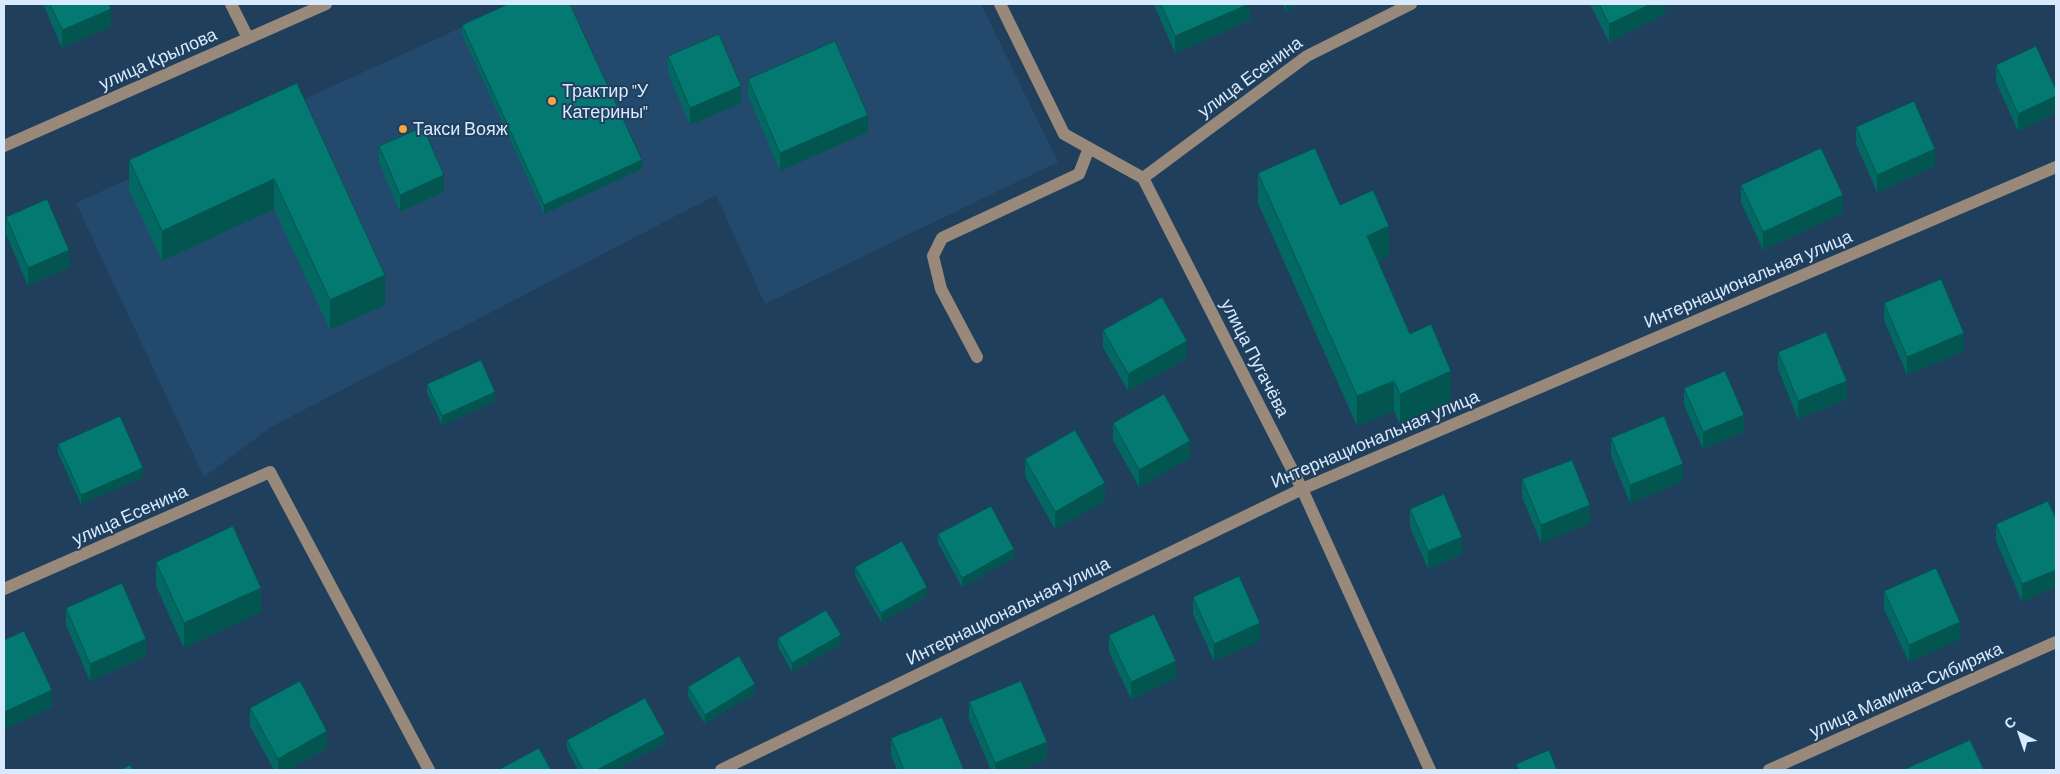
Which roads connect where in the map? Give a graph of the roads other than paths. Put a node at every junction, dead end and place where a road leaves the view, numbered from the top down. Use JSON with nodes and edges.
{"nodes":[{"id":1,"x":231,"y":4,"type":"edge"},
{"id":2,"x":326,"y":4,"type":"edge"},
{"id":3,"x":1000,"y":4,"type":"edge"},
{"id":4,"x":1411,"y":4,"type":"edge"},
{"id":5,"x":248,"y":38,"type":"junction"},
{"id":6,"x":4,"y":146,"type":"edge"},
{"id":7,"x":1089,"y":148,"type":"junction"},
{"id":8,"x":2056,"y":167,"type":"edge"},
{"id":9,"x":1143,"y":178,"type":"junction"},
{"id":10,"x":977,"y":357,"type":"dead end"},
{"id":11,"x":1302,"y":488,"type":"junction"},
{"id":12,"x":4,"y":589,"type":"edge"},
{"id":13,"x":2056,"y":642,"type":"edge"},
{"id":14,"x":429,"y":770,"type":"edge"},
{"id":15,"x":721,"y":770,"type":"edge"},
{"id":16,"x":1430,"y":770,"type":"edge"},
{"id":17,"x":1769,"y":770,"type":"edge"}],
"edges":[{"from":1,"to":5,"type":"street"},
{"from":2,"to":5,"type":"street","name":"улица Крылова"},
{"from":3,"to":7,"type":"street"},
{"from":4,"to":9,"type":"street","name":"улица Есенина"},
{"from":5,"to":6,"type":"street","name":"улица Крылова"},
{"from":7,"to":9,"type":"street"},
{"from":7,"to":10,"type":"street"},
{"from":8,"to":11,"type":"street","name":"Интернациональная улица"},
{"from":9,"to":11,"type":"street","name":"улица Пугачёва"},
{"from":11,"to":15,"type":"street","name":"Интернациональная улица"},
{"from":11,"to":16,"type":"street","name":"улица Пугачёва"},
{"from":12,"to":14,"type":"street","name":"улица Есенина"},
{"from":13,"to":17,"type":"street","name":"улица Мамина-Сибиряка"}]}
